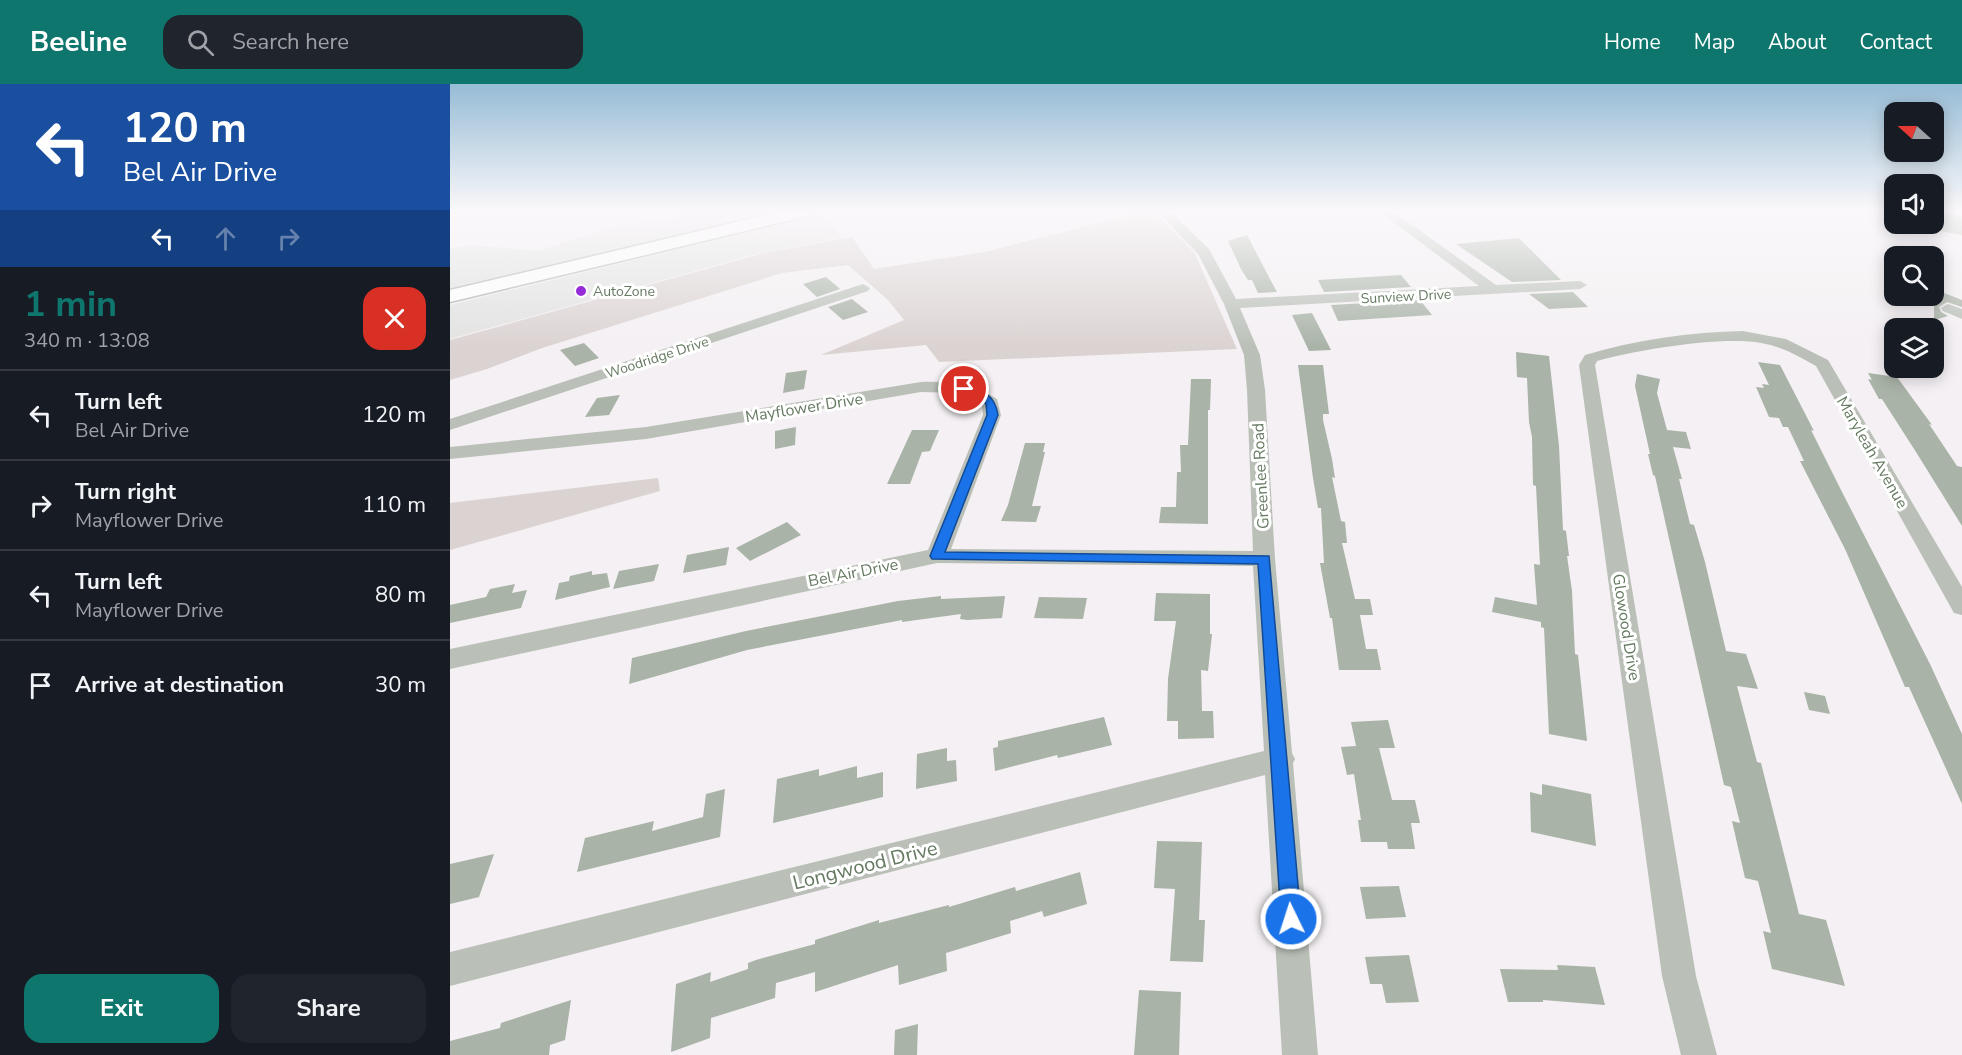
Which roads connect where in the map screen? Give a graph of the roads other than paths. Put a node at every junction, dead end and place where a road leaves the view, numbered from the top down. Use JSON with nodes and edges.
{"nodes":[{"id":1,"x":612,"y":257,"type":"edge"},
{"id":2,"x":1207,"y":257,"type":"edge"},
{"id":3,"x":1449,"y":257,"type":"edge"},
{"id":4,"x":1580,"y":285,"type":"dead end"},
{"id":5,"x":863,"y":288,"type":"dead end"},
{"id":6,"x":1495,"y":291,"type":"junction"},
{"id":7,"x":450,"y":296,"type":"edge"},
{"id":8,"x":1231,"y":304,"type":"junction"},
{"id":9,"x":1751,"y":335,"type":"joint"},
{"id":10,"x":450,"y":425,"type":"edge"},
{"id":11,"x":450,"y":453,"type":"edge"},
{"id":12,"x":937,"y":556,"type":"junction"},
{"id":13,"x":1264,"y":559,"type":"junction"},
{"id":14,"x":1962,"y":607,"type":"edge"},
{"id":15,"x":450,"y":658,"type":"edge"},
{"id":16,"x":1281,"y":759,"type":"junction"},
{"id":17,"x":450,"y":969,"type":"edge"},
{"id":18,"x":1300,"y":1055,"type":"edge"},
{"id":19,"x":1699,"y":1055,"type":"edge"}],
"edges":[{"from":1,"to":7,"type":"highway"},
{"from":2,"to":8,"type":"street","name":"Greenlee Road"},
{"from":3,"to":6,"type":"street"},
{"from":4,"to":6,"type":"street","name":"Sunview Drive"},
{"from":5,"to":10,"type":"street","name":"Woodridge Drive"},
{"from":6,"to":8,"type":"street","name":"Sunview Drive"},
{"from":8,"to":13,"type":"street","name":"Greenlee Road"},
{"from":9,"to":14,"type":"street","name":"Maryleah Avenue"},
{"from":9,"to":19,"type":"street","name":"Glowood Drive"},
{"from":11,"to":12,"type":"street","name":"Mayflower Drive"},
{"from":12,"to":13,"type":"street","name":"Bel Air Drive"},
{"from":12,"to":15,"type":"street","name":"Bel Air Drive"},
{"from":13,"to":16,"type":"street","name":"Greenlee Road"},
{"from":16,"to":17,"type":"street","name":"Longwood Drive"},
{"from":16,"to":18,"type":"street","name":"Greenlee Road"}]}
